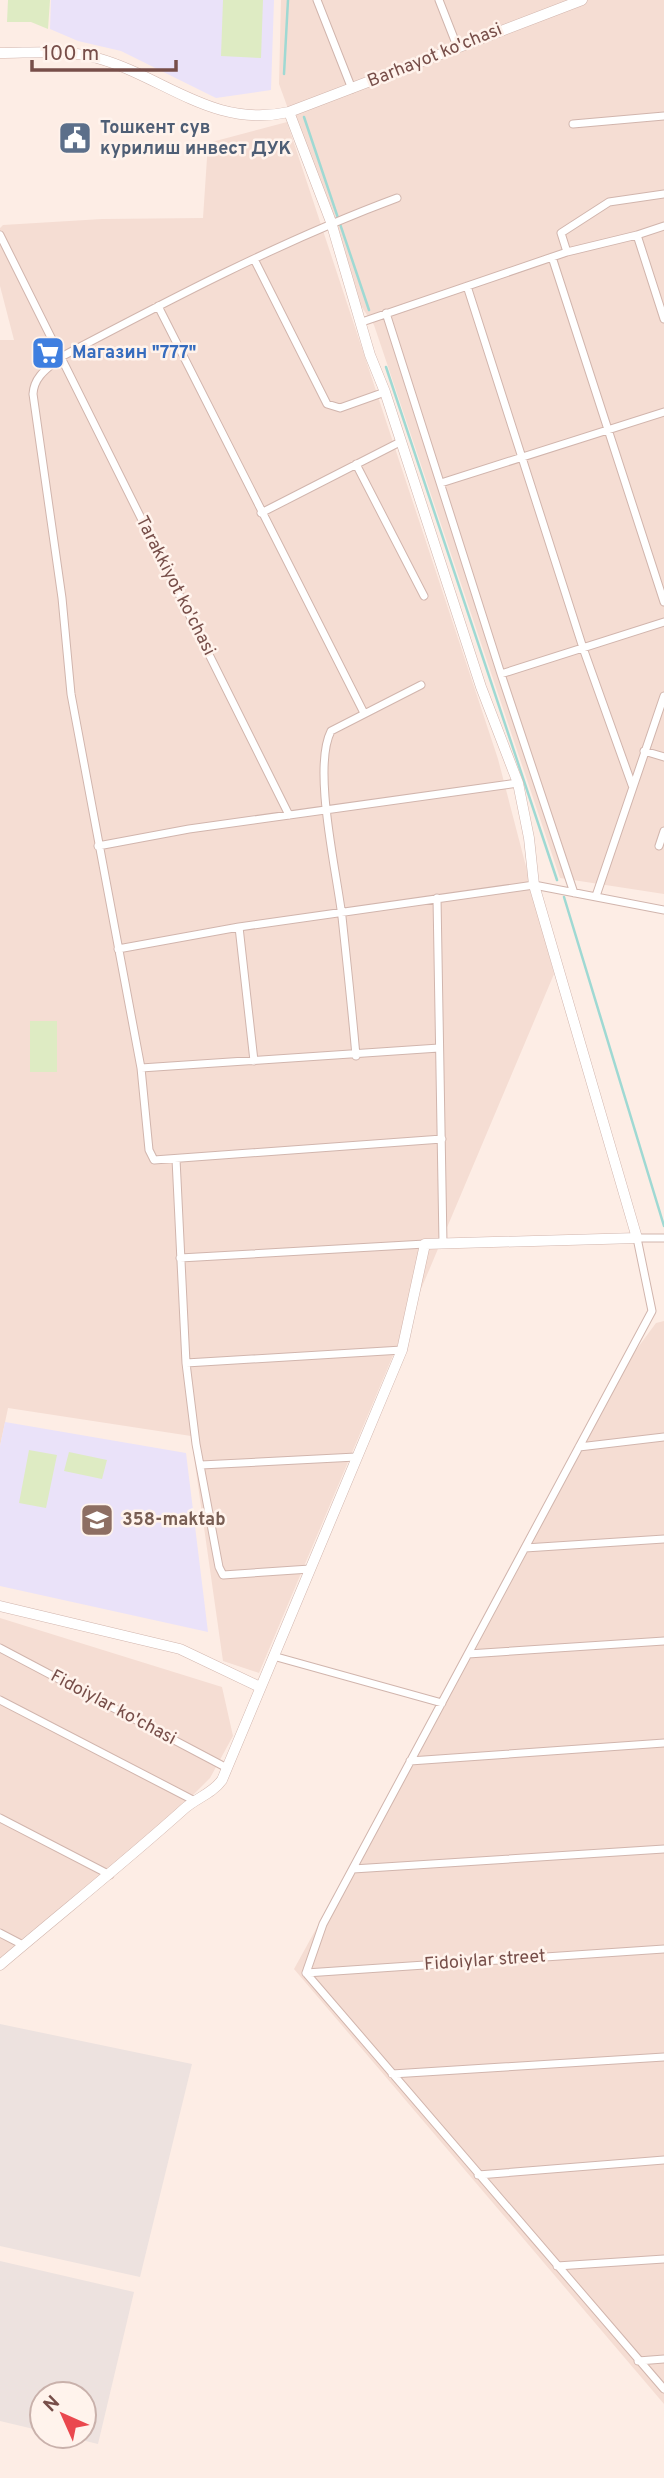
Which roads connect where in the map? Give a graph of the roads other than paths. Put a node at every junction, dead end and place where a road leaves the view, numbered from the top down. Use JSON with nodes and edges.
{"nodes":[{"id":1,"x":317,"y":0,"type":"edge"},
{"id":2,"x":439,"y":0,"type":"edge"},
{"id":3,"x":582,"y":0,"type":"edge"},
{"id":4,"x":457,"y":46,"type":"junction"},
{"id":5,"x":0,"y":54,"type":"edge"},
{"id":6,"x":352,"y":89,"type":"junction"},
{"id":7,"x":289,"y":112,"type":"junction"},
{"id":8,"x":664,"y":116,"type":"edge"},
{"id":9,"x":573,"y":124,"type":"dead end"},
{"id":10,"x":664,"y":194,"type":"edge"},
{"id":11,"x":397,"y":198,"type":"dead end"},
{"id":12,"x":331,"y":222,"type":"junction"},
{"id":13,"x":664,"y":226,"type":"edge"},
{"id":14,"x":0,"y":235,"type":"edge"},
{"id":15,"x":637,"y":235,"type":"junction"},
{"id":16,"x":567,"y":252,"type":"junction"},
{"id":17,"x":552,"y":257,"type":"junction"},
{"id":18,"x":254,"y":259,"type":"junction"},
{"id":19,"x":467,"y":286,"type":"junction"},
{"id":20,"x":158,"y":306,"type":"junction"},
{"id":21,"x":387,"y":313,"type":"junction"},
{"id":22,"x":664,"y":319,"type":"edge"},
{"id":23,"x":362,"y":322,"type":"junction"},
{"id":24,"x":61,"y":357,"type":"junction"},
{"id":25,"x":385,"y":392,"type":"junction"},
{"id":26,"x":664,"y":412,"type":"edge"},
{"id":27,"x":606,"y":431,"type":"junction"},
{"id":28,"x":400,"y":442,"type":"junction"},
{"id":29,"x":524,"y":457,"type":"junction"},
{"id":30,"x":356,"y":464,"type":"junction"},
{"id":31,"x":441,"y":483,"type":"junction"},
{"id":32,"x":261,"y":513,"type":"junction"},
{"id":33,"x":424,"y":596,"type":"dead end"},
{"id":34,"x":664,"y":602,"type":"edge"},
{"id":35,"x":664,"y":622,"type":"edge"},
{"id":36,"x":583,"y":648,"type":"junction"},
{"id":37,"x":501,"y":674,"type":"junction"},
{"id":38,"x":421,"y":685,"type":"dead end"},
{"id":39,"x":664,"y":696,"type":"edge"},
{"id":40,"x":363,"y":713,"type":"junction"},
{"id":41,"x":644,"y":751,"type":"junction"},
{"id":42,"x":664,"y":757,"type":"edge"},
{"id":43,"x":518,"y":783,"type":"junction"},
{"id":44,"x":632,"y":786,"type":"junction"},
{"id":45,"x":327,"y":810,"type":"junction"},
{"id":46,"x":289,"y":814,"type":"junction"},
{"id":47,"x":664,"y":831,"type":"edge"},
{"id":48,"x":98,"y":846,"type":"junction"},
{"id":49,"x":659,"y":846,"type":"dead end"},
{"id":50,"x":534,"y":885,"type":"junction"},
{"id":51,"x":574,"y":893,"type":"junction"},
{"id":52,"x":596,"y":897,"type":"junction"},
{"id":53,"x":437,"y":898,"type":"junction"},
{"id":54,"x":664,"y":910,"type":"edge"},
{"id":55,"x":342,"y":914,"type":"junction"},
{"id":56,"x":239,"y":928,"type":"junction"},
{"id":57,"x":117,"y":949,"type":"junction"},
{"id":58,"x":439,"y":1048,"type":"junction"},
{"id":59,"x":356,"y":1056,"type":"junction"},
{"id":60,"x":254,"y":1061,"type":"junction"},
{"id":61,"x":141,"y":1068,"type":"junction"},
{"id":62,"x":442,"y":1139,"type":"junction"},
{"id":63,"x":176,"y":1159,"type":"junction"},
{"id":64,"x":637,"y":1238,"type":"junction"},
{"id":65,"x":663,"y":1238,"type":"edge"},
{"id":66,"x":443,"y":1242,"type":"junction"},
{"id":67,"x":425,"y":1244,"type":"junction"},
{"id":68,"x":180,"y":1258,"type":"junction"},
{"id":69,"x":402,"y":1350,"type":"junction"},
{"id":70,"x":186,"y":1363,"type":"junction"},
{"id":71,"x":664,"y":1437,"type":"edge"},
{"id":72,"x":579,"y":1447,"type":"junction"},
{"id":73,"x":356,"y":1457,"type":"junction"},
{"id":74,"x":201,"y":1465,"type":"junction"},
{"id":75,"x":664,"y":1539,"type":"edge"},
{"id":76,"x":525,"y":1548,"type":"junction"},
{"id":77,"x":310,"y":1569,"type":"junction"},
{"id":78,"x":0,"y":1606,"type":"edge"},
{"id":79,"x":664,"y":1641,"type":"edge"},
{"id":80,"x":0,"y":1648,"type":"edge"},
{"id":81,"x":468,"y":1654,"type":"junction"},
{"id":82,"x":273,"y":1657,"type":"junction"},
{"id":83,"x":260,"y":1687,"type":"junction"},
{"id":84,"x":0,"y":1700,"type":"edge"},
{"id":85,"x":442,"y":1703,"type":"junction"},
{"id":86,"x":664,"y":1743,"type":"edge"},
{"id":87,"x":410,"y":1761,"type":"junction"},
{"id":88,"x":227,"y":1768,"type":"junction"},
{"id":89,"x":193,"y":1800,"type":"junction"},
{"id":90,"x":0,"y":1818,"type":"edge"},
{"id":91,"x":664,"y":1849,"type":"edge"},
{"id":92,"x":353,"y":1869,"type":"junction"},
{"id":93,"x":110,"y":1875,"type":"junction"},
{"id":94,"x":0,"y":1933,"type":"edge"},
{"id":95,"x":23,"y":1945,"type":"junction"},
{"id":96,"x":664,"y":1949,"type":"edge"},
{"id":97,"x":0,"y":1965,"type":"edge"},
{"id":98,"x":306,"y":1973,"type":"junction"},
{"id":99,"x":664,"y":2057,"type":"edge"},
{"id":100,"x":392,"y":2074,"type":"junction"},
{"id":101,"x":664,"y":2160,"type":"edge"},
{"id":102,"x":478,"y":2175,"type":"junction"},
{"id":103,"x":664,"y":2259,"type":"edge"},
{"id":104,"x":557,"y":2266,"type":"junction"},
{"id":105,"x":664,"y":2359,"type":"edge"},
{"id":106,"x":638,"y":2361,"type":"junction"},
{"id":107,"x":664,"y":2389,"type":"edge"}],
"edges":[{"from":1,"to":6,"type":"street"},
{"from":2,"to":4,"type":"street"},
{"from":3,"to":4,"type":"street","name":"Barhayot ko'chasi"},
{"from":4,"to":6,"type":"street","name":"Barhayot ko'chasi"},
{"from":5,"to":7,"type":"street","name":"Barhayot ko'chasi"},
{"from":6,"to":7,"type":"street","name":"Barhayot ko'chasi"},
{"from":7,"to":12,"type":"street"},
{"from":8,"to":9,"type":"street"},
{"from":10,"to":16,"type":"street"},
{"from":11,"to":12,"type":"street"},
{"from":12,"to":18,"type":"street"},
{"from":12,"to":23,"type":"street"},
{"from":13,"to":15,"type":"street"},
{"from":14,"to":24,"type":"street","name":"Tarakkiyot ko'chasi"},
{"from":15,"to":16,"type":"street"},
{"from":15,"to":22,"type":"street"},
{"from":16,"to":17,"type":"street"},
{"from":17,"to":19,"type":"street"},
{"from":17,"to":27,"type":"street"},
{"from":18,"to":20,"type":"street"},
{"from":18,"to":25,"type":"street"},
{"from":19,"to":21,"type":"street"},
{"from":19,"to":29,"type":"street"},
{"from":20,"to":24,"type":"street"},
{"from":20,"to":32,"type":"street"},
{"from":21,"to":23,"type":"street"},
{"from":21,"to":31,"type":"street"},
{"from":23,"to":25,"type":"street"},
{"from":24,"to":46,"type":"street","name":"Tarakkiyot ko'chasi"},
{"from":24,"to":48,"type":"street"},
{"from":25,"to":28,"type":"street"},
{"from":26,"to":27,"type":"street"},
{"from":27,"to":29,"type":"street"},
{"from":27,"to":34,"type":"street"},
{"from":28,"to":30,"type":"street"},
{"from":28,"to":43,"type":"street"},
{"from":29,"to":31,"type":"street"},
{"from":29,"to":36,"type":"street"},
{"from":30,"to":32,"type":"street"},
{"from":30,"to":33,"type":"street"},
{"from":31,"to":37,"type":"street"},
{"from":32,"to":40,"type":"street"},
{"from":35,"to":36,"type":"street"},
{"from":36,"to":37,"type":"street"},
{"from":36,"to":44,"type":"street"},
{"from":37,"to":51,"type":"street"},
{"from":38,"to":40,"type":"street"},
{"from":39,"to":41,"type":"street"},
{"from":40,"to":45,"type":"street"},
{"from":41,"to":42,"type":"street"},
{"from":41,"to":44,"type":"street"},
{"from":43,"to":45,"type":"street"},
{"from":43,"to":50,"type":"street"},
{"from":44,"to":52,"type":"street"},
{"from":45,"to":46,"type":"street"},
{"from":45,"to":55,"type":"street"},
{"from":46,"to":48,"type":"street"},
{"from":47,"to":49,"type":"street"},
{"from":48,"to":57,"type":"street"},
{"from":50,"to":51,"type":"street"},
{"from":50,"to":53,"type":"street"},
{"from":50,"to":64,"type":"street"},
{"from":51,"to":52,"type":"street"},
{"from":52,"to":54,"type":"street"},
{"from":53,"to":55,"type":"street"},
{"from":53,"to":58,"type":"street"},
{"from":55,"to":56,"type":"street"},
{"from":55,"to":59,"type":"street"},
{"from":56,"to":57,"type":"street"},
{"from":56,"to":60,"type":"street"},
{"from":57,"to":61,"type":"street"},
{"from":58,"to":59,"type":"street"},
{"from":58,"to":62,"type":"street"},
{"from":59,"to":60,"type":"street"},
{"from":60,"to":61,"type":"street"},
{"from":61,"to":63,"type":"street"},
{"from":62,"to":63,"type":"street"},
{"from":62,"to":66,"type":"street"},
{"from":63,"to":68,"type":"street"},
{"from":64,"to":65,"type":"street"},
{"from":64,"to":66,"type":"street"},
{"from":64,"to":72,"type":"street"},
{"from":66,"to":67,"type":"street"},
{"from":67,"to":68,"type":"street"},
{"from":67,"to":69,"type":"street"},
{"from":68,"to":70,"type":"street"},
{"from":69,"to":70,"type":"street"},
{"from":69,"to":73,"type":"street"},
{"from":70,"to":74,"type":"street"},
{"from":71,"to":72,"type":"street"},
{"from":72,"to":76,"type":"street"},
{"from":73,"to":74,"type":"street"},
{"from":73,"to":77,"type":"street"},
{"from":74,"to":77,"type":"street"},
{"from":75,"to":76,"type":"street"},
{"from":76,"to":81,"type":"street"},
{"from":77,"to":82,"type":"street"},
{"from":78,"to":83,"type":"street"},
{"from":79,"to":81,"type":"street"},
{"from":80,"to":88,"type":"street","name":"Fidoiylar ko'chasi"},
{"from":81,"to":85,"type":"street"},
{"from":82,"to":83,"type":"street"},
{"from":82,"to":85,"type":"street"},
{"from":83,"to":88,"type":"street"},
{"from":84,"to":89,"type":"street"},
{"from":85,"to":87,"type":"street"},
{"from":86,"to":87,"type":"street"},
{"from":87,"to":92,"type":"street"},
{"from":88,"to":89,"type":"street"},
{"from":89,"to":93,"type":"street"},
{"from":90,"to":93,"type":"street"},
{"from":91,"to":92,"type":"street"},
{"from":92,"to":98,"type":"street"},
{"from":93,"to":95,"type":"street"},
{"from":94,"to":95,"type":"street"},
{"from":95,"to":97,"type":"street"},
{"from":96,"to":98,"type":"street","name":"Fidoiylar street"},
{"from":98,"to":100,"type":"street"},
{"from":99,"to":100,"type":"street"},
{"from":100,"to":102,"type":"street"},
{"from":101,"to":102,"type":"street"},
{"from":102,"to":104,"type":"street"},
{"from":103,"to":104,"type":"street"},
{"from":104,"to":106,"type":"street"},
{"from":105,"to":106,"type":"street"},
{"from":106,"to":107,"type":"street"}]}
